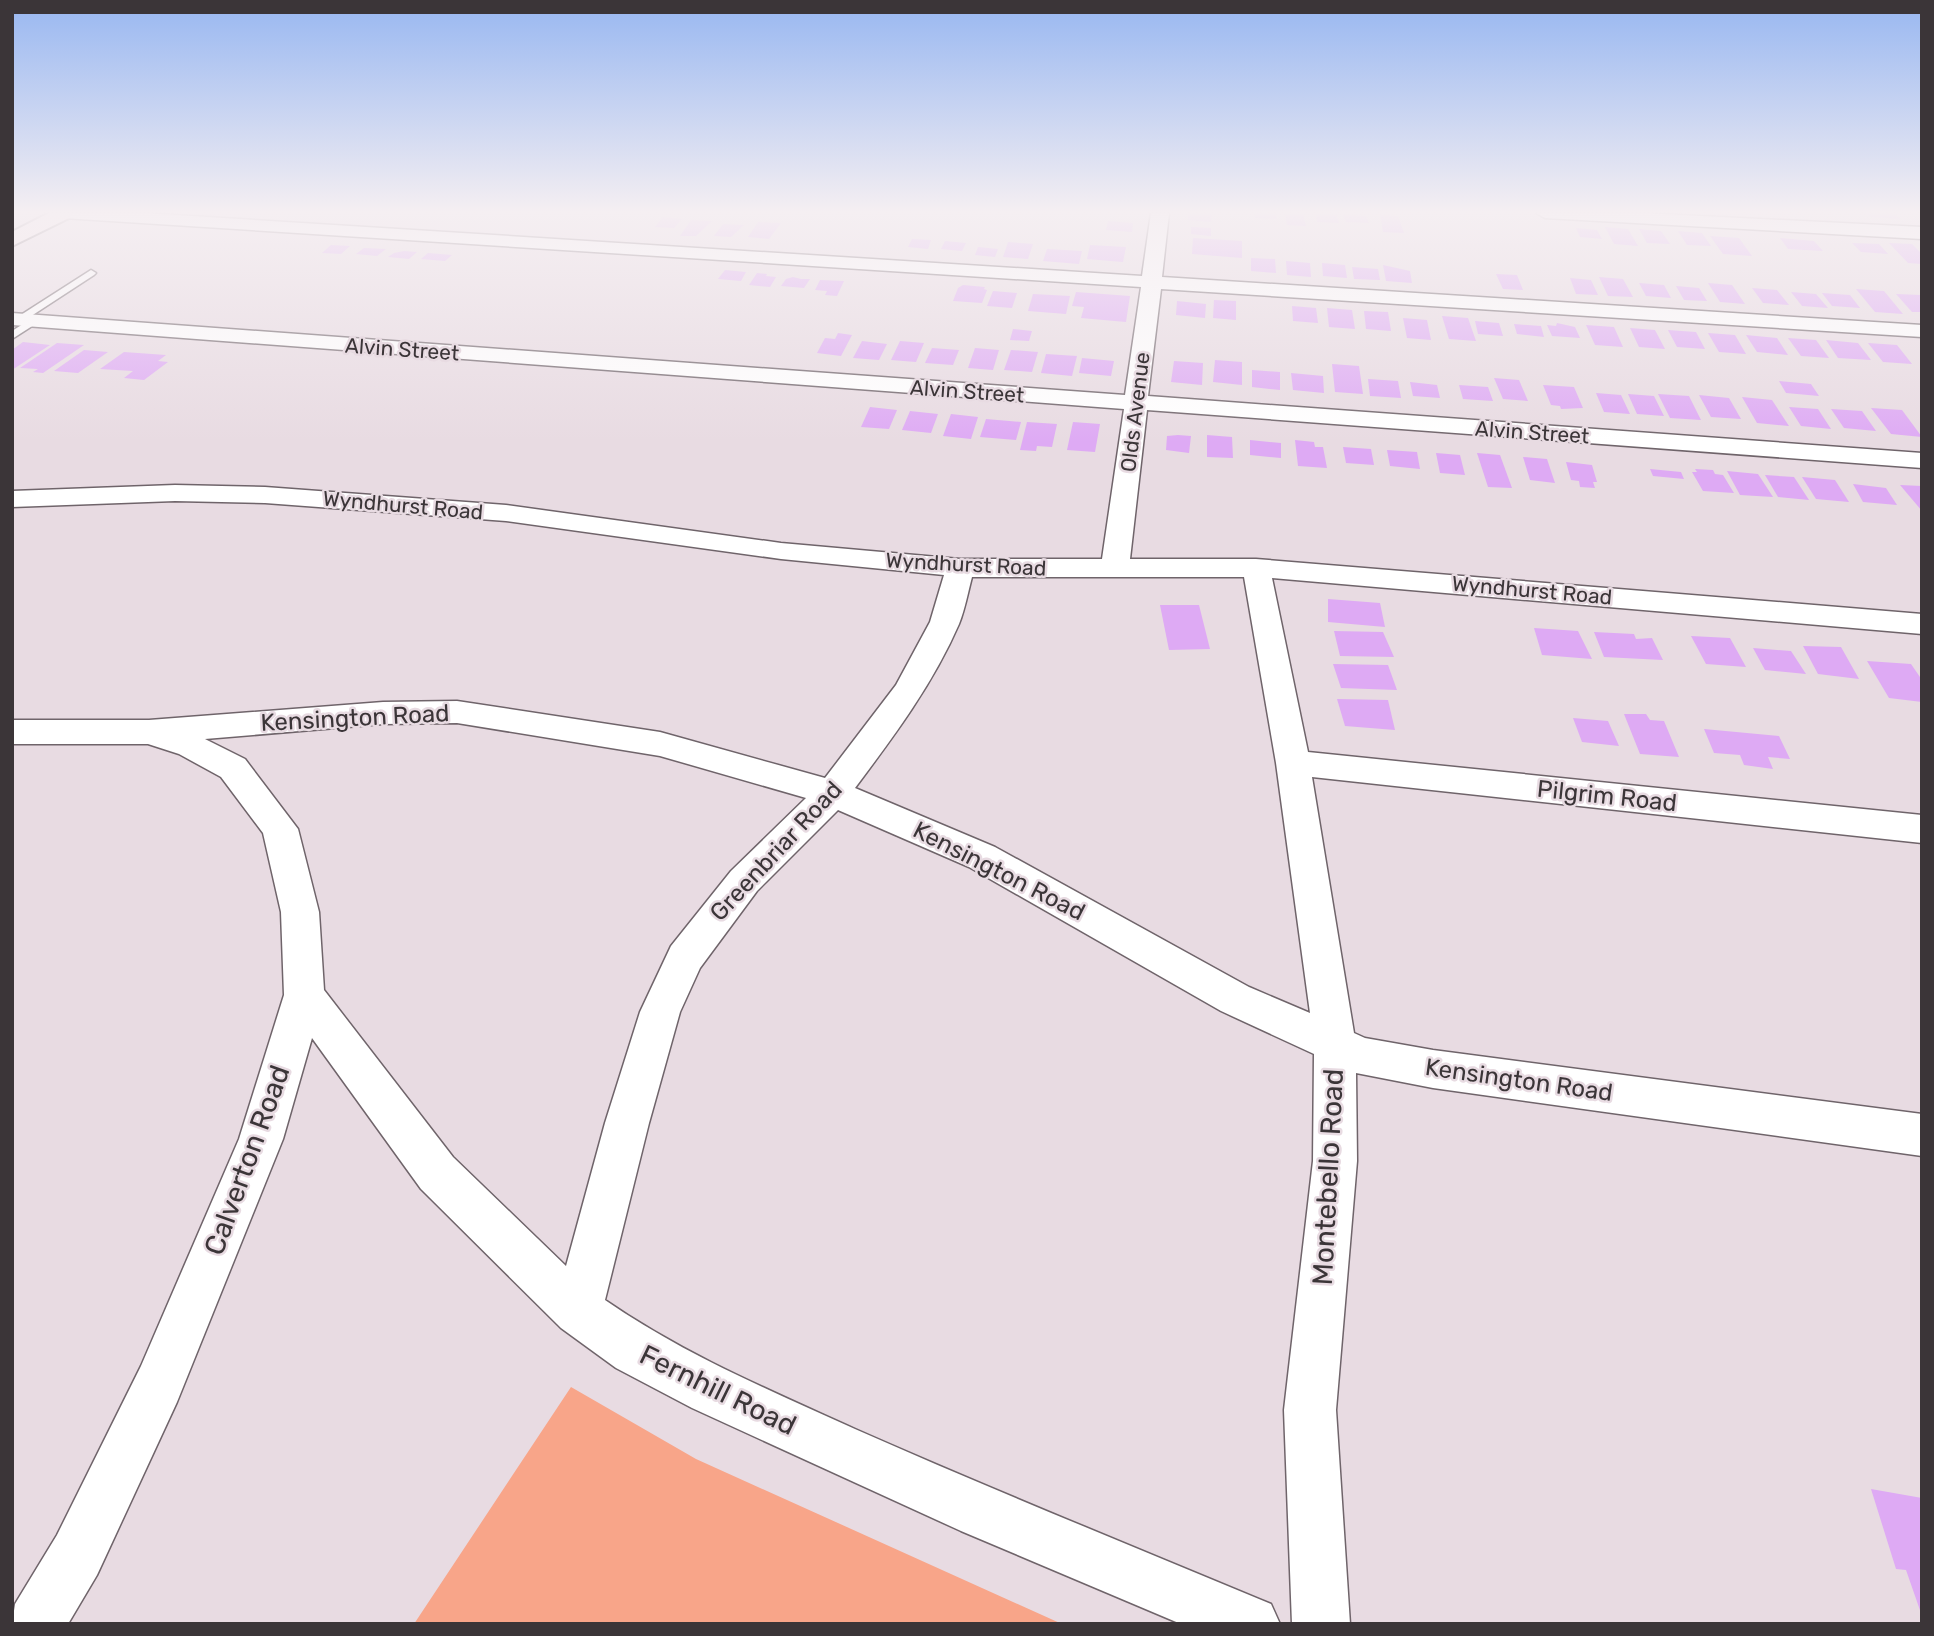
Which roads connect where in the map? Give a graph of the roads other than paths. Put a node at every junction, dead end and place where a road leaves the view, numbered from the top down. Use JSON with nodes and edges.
{"nodes":[{"id":1,"x":68,"y":289,"type":"edge"},
{"id":2,"x":1150,"y":289,"type":"edge"},
{"id":3,"x":1267,"y":289,"type":"edge"},
{"id":4,"x":19,"y":324,"type":"edge"},
{"id":5,"x":1922,"y":331,"type":"edge"},
{"id":6,"x":1136,"y":403,"type":"junction"},
{"id":7,"x":1922,"y":461,"type":"edge"},
{"id":8,"x":12,"y":499,"type":"edge"},
{"id":9,"x":960,"y":568,"type":"junction"},
{"id":10,"x":1256,"y":568,"type":"junction"},
{"id":11,"x":1115,"y":569,"type":"junction"},
{"id":12,"x":1922,"y":624,"type":"edge"},
{"id":13,"x":12,"y":732,"type":"edge"},
{"id":14,"x":149,"y":732,"type":"junction"},
{"id":15,"x":1293,"y":763,"type":"junction"},
{"id":16,"x":833,"y":793,"type":"junction"},
{"id":17,"x":1922,"y":829,"type":"edge"},
{"id":18,"x":304,"y":995,"type":"junction"},
{"id":19,"x":1335,"y":1043,"type":"junction"},
{"id":20,"x":1922,"y":1135,"type":"edge"},
{"id":21,"x":578,"y":1311,"type":"junction"},
{"id":22,"x":35,"y":1624,"type":"edge"},
{"id":23,"x":1251,"y":1624,"type":"edge"},
{"id":24,"x":1321,"y":1624,"type":"edge"}],
"edges":[{"from":1,"to":4,"type":"lane"},
{"from":2,"to":6,"type":"street","name":"Olds Avenue"},
{"from":3,"to":5,"type":"street"},
{"from":4,"to":6,"type":"street","name":"Alvin Street"},
{"from":6,"to":7,"type":"street","name":"Alvin Street"},
{"from":6,"to":11,"type":"street","name":"Olds Avenue"},
{"from":8,"to":9,"type":"street","name":"Wyndhurst Road"},
{"from":9,"to":11,"type":"street","name":"Wyndhurst Road"},
{"from":9,"to":16,"type":"street","name":"Greenbriar Road"},
{"from":10,"to":11,"type":"street","name":"Wyndhurst Road"},
{"from":10,"to":12,"type":"street","name":"Wyndhurst Road"},
{"from":10,"to":15,"type":"street","name":"Montebello Road"},
{"from":13,"to":14,"type":"street","name":"Kensington Road"},
{"from":14,"to":16,"type":"street","name":"Kensington Road"},
{"from":14,"to":18,"type":"street","name":"Calverton Road"},
{"from":15,"to":17,"type":"street","name":"Pilgrim Road"},
{"from":15,"to":19,"type":"street","name":"Montebello Road"},
{"from":16,"to":19,"type":"street","name":"Kensington Road"},
{"from":16,"to":21,"type":"street","name":"Greenbriar Road"},
{"from":18,"to":21,"type":"street","name":"Fernhill Road"},
{"from":18,"to":22,"type":"street","name":"Calverton Road"},
{"from":19,"to":20,"type":"street","name":"Kensington Road"},
{"from":19,"to":24,"type":"street","name":"Montebello Road"},
{"from":21,"to":23,"type":"street","name":"Fernhill Road"}]}
